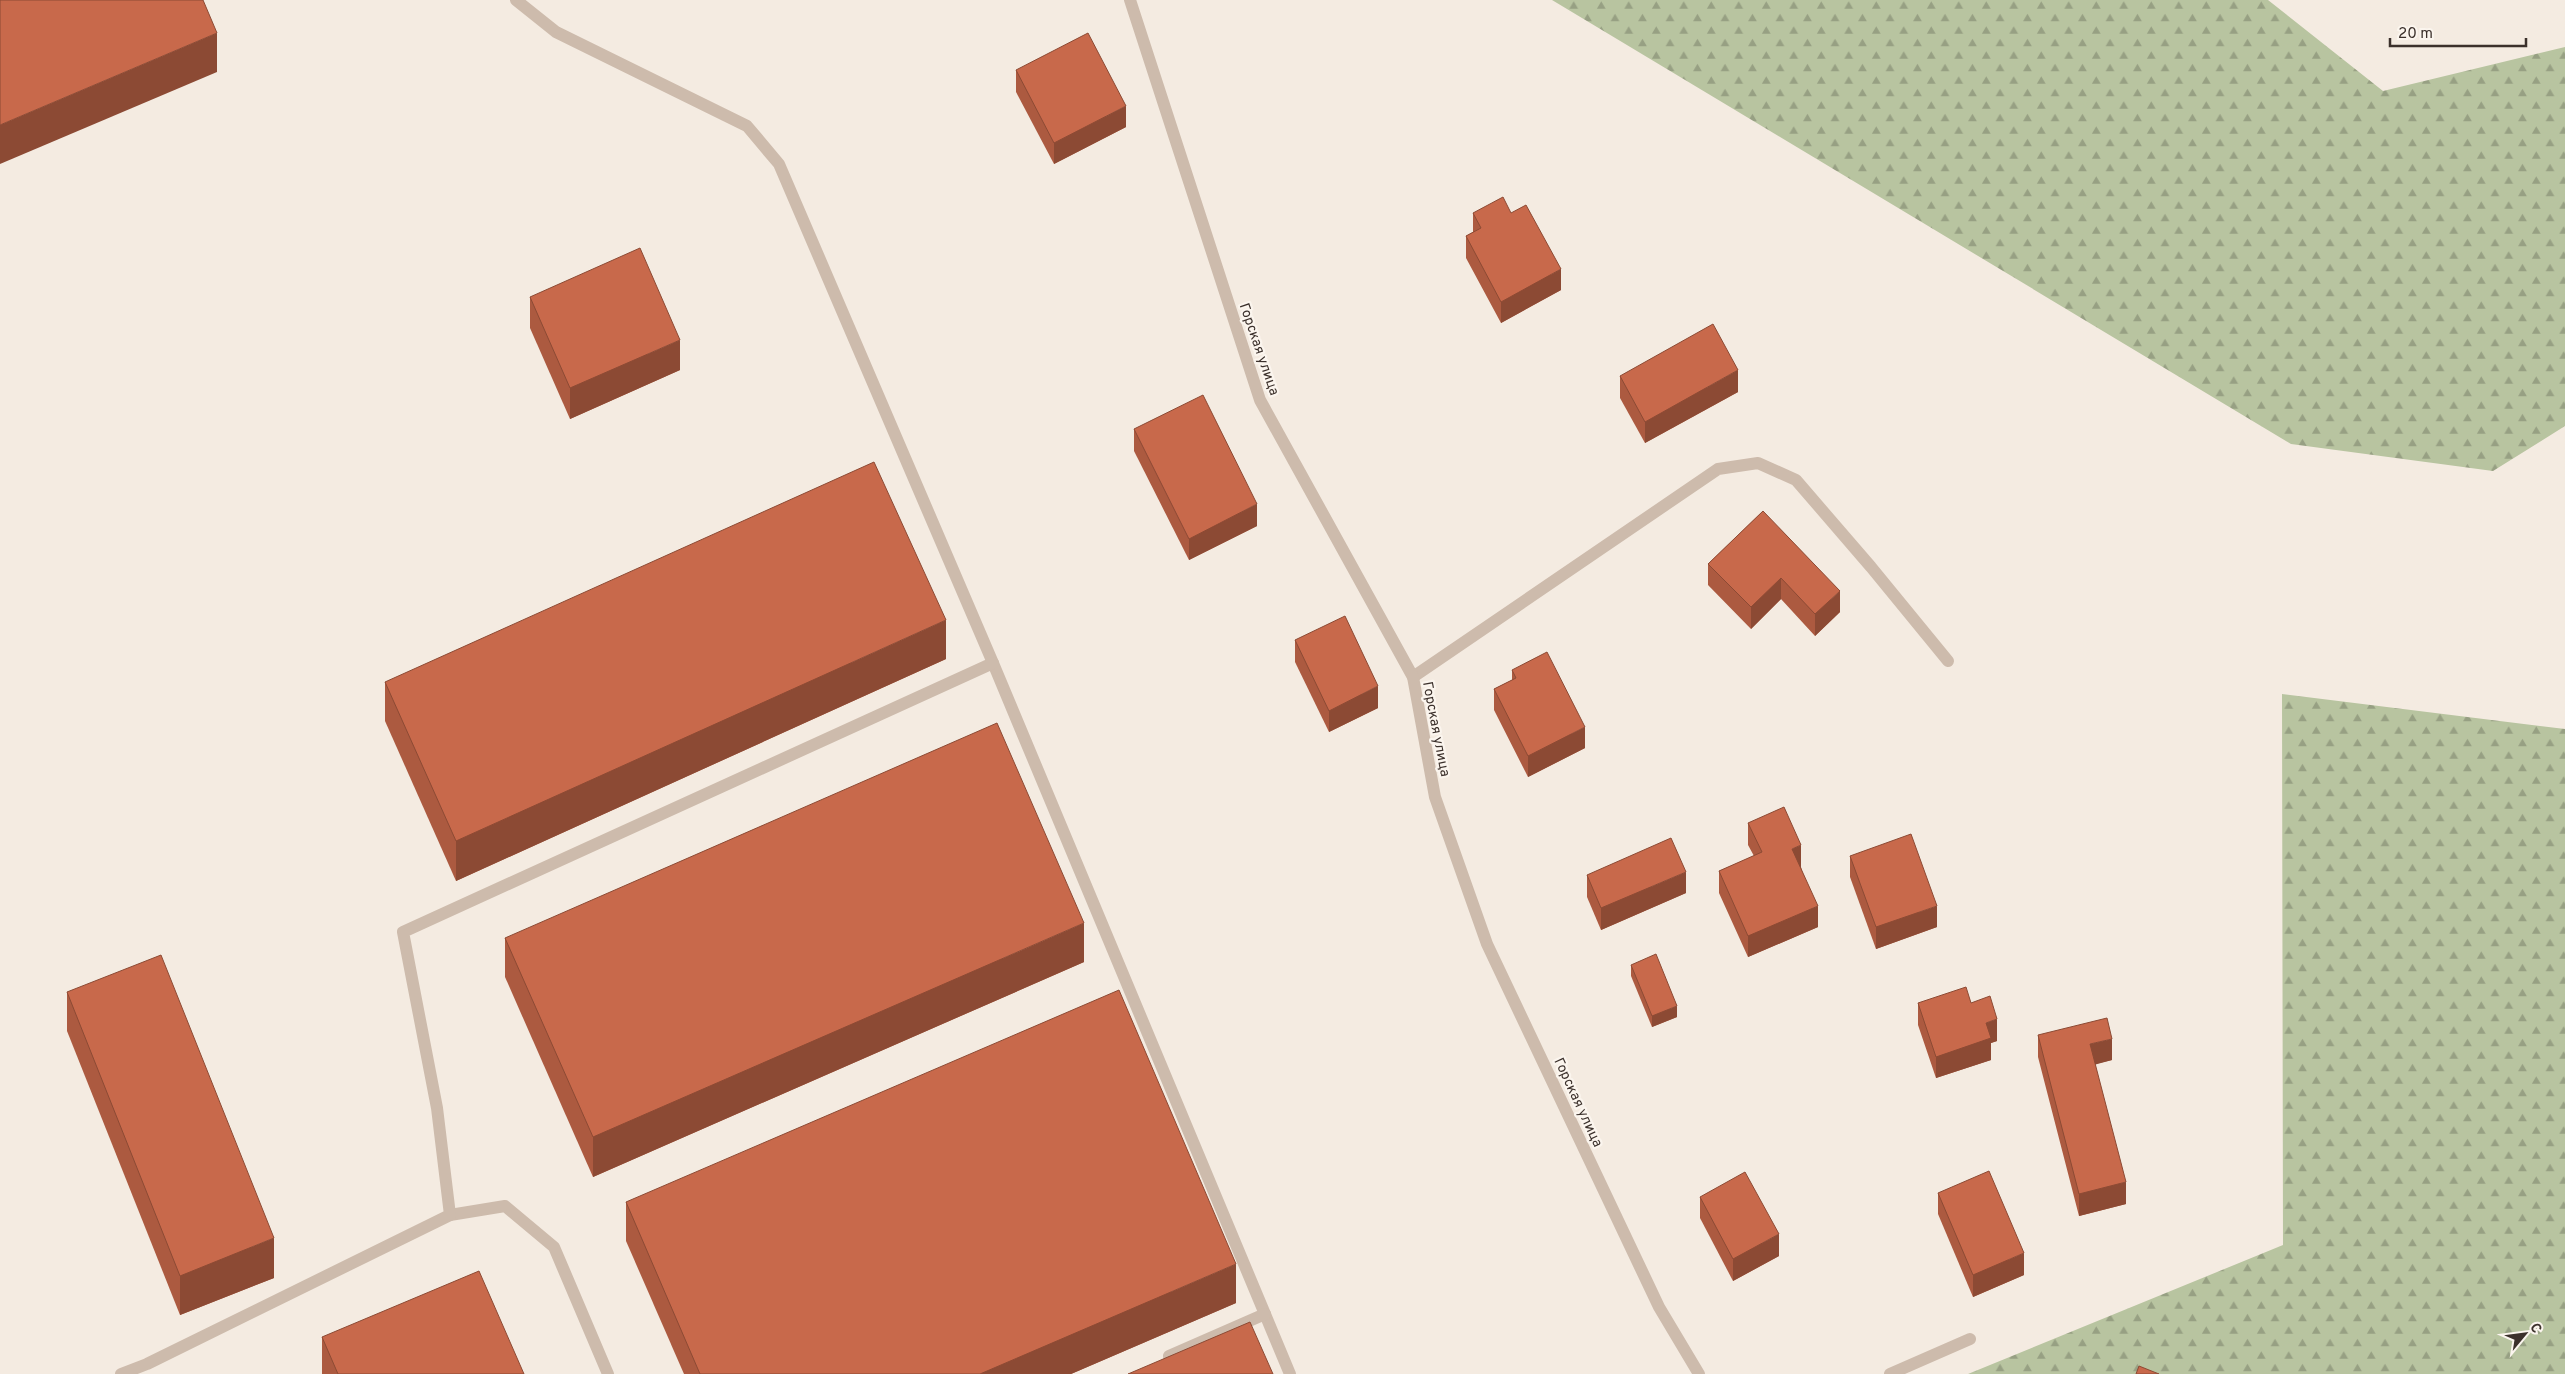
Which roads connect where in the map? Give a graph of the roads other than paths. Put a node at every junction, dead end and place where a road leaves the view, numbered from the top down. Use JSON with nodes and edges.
{"nodes":[{"id":1,"x":516,"y":0,"type":"edge"},
{"id":2,"x":1130,"y":0,"type":"edge"},
{"id":3,"x":1948,"y":662,"type":"dead end"},
{"id":4,"x":993,"y":663,"type":"junction"},
{"id":5,"x":1413,"y":677,"type":"junction"},
{"id":6,"x":450,"y":1215,"type":"junction"},
{"id":7,"x":1265,"y":1314,"type":"junction"},
{"id":8,"x":1970,"y":1339,"type":"dead end"},
{"id":9,"x":1156,"y":1362,"type":"edge"},
{"id":10,"x":121,"y":1374,"type":"edge"},
{"id":11,"x":608,"y":1374,"type":"edge"},
{"id":12,"x":1290,"y":1374,"type":"edge"},
{"id":13,"x":1699,"y":1374,"type":"edge"},
{"id":14,"x":1890,"y":1374,"type":"edge"}],
"edges":[{"from":1,"to":4,"type":"street"},
{"from":2,"to":5,"type":"street","name":"Горская улица"},
{"from":3,"to":5,"type":"street"},
{"from":4,"to":6,"type":"street"},
{"from":4,"to":7,"type":"street"},
{"from":5,"to":13,"type":"street","name":"Горская улица"},
{"from":6,"to":10,"type":"street"},
{"from":6,"to":11,"type":"street"},
{"from":7,"to":9,"type":"street"},
{"from":7,"to":12,"type":"street"},
{"from":8,"to":14,"type":"street"}]}
